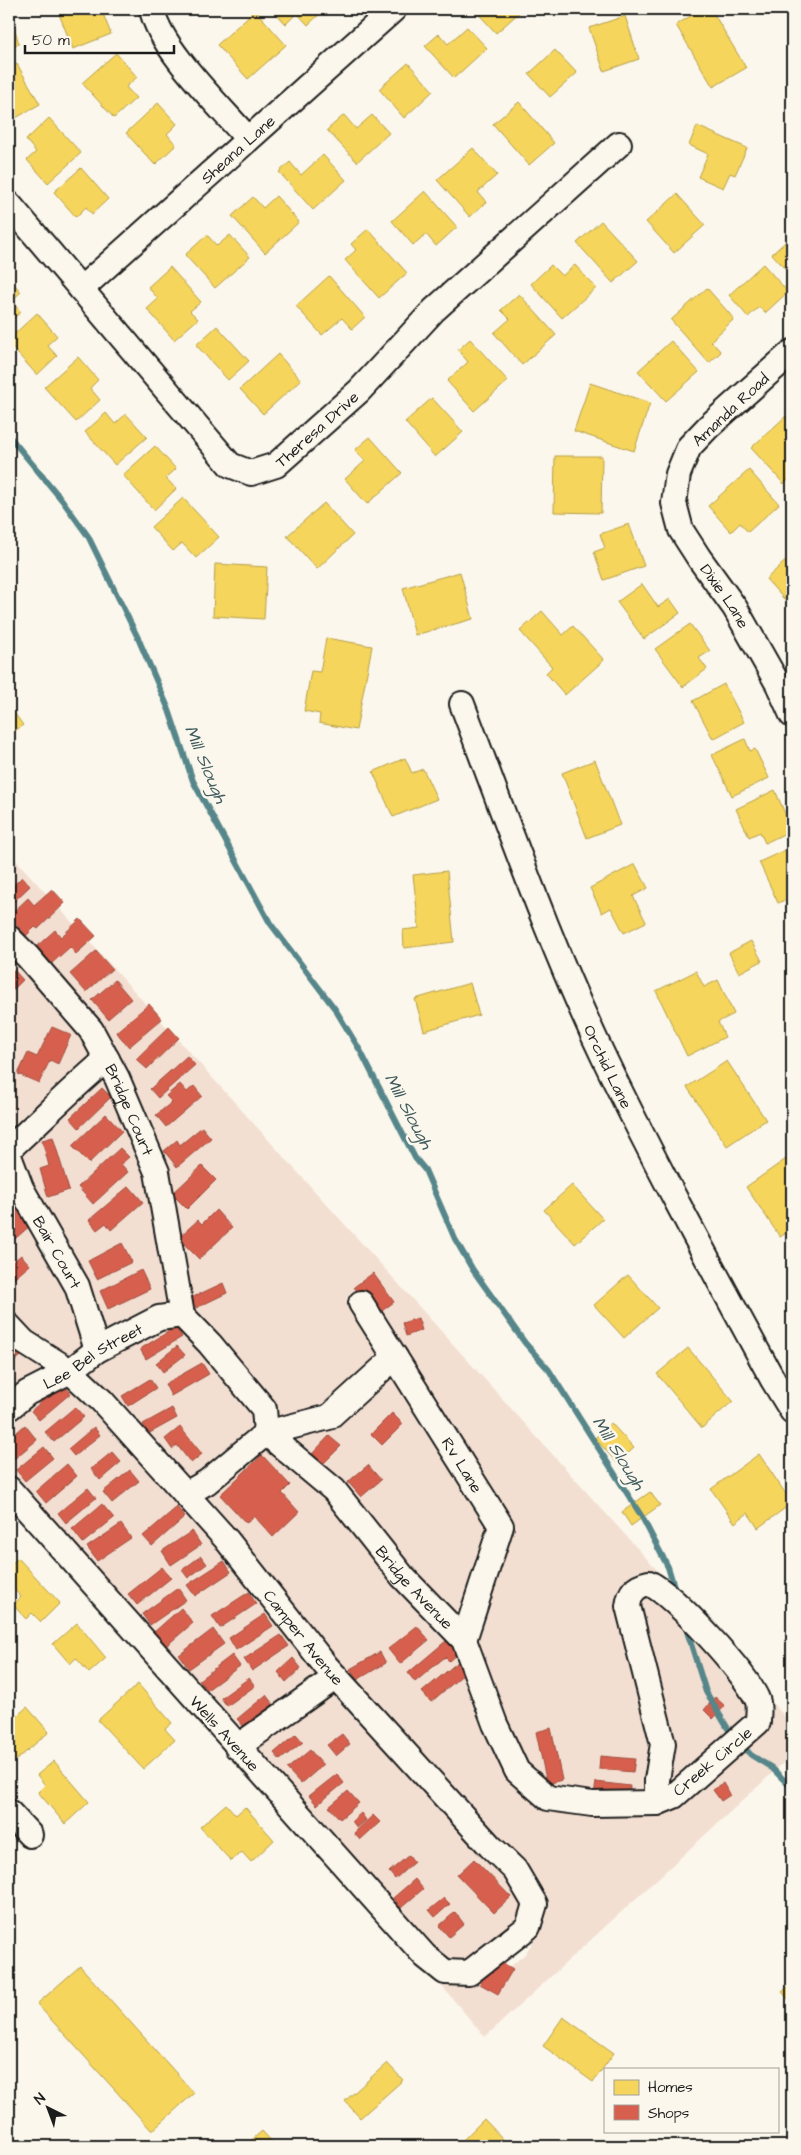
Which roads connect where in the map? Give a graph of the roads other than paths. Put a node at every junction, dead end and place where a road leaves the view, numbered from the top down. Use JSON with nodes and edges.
{"nodes":[{"id":1,"x":152,"y":9,"type":"edge"},
{"id":2,"x":394,"y":9,"type":"edge"},
{"id":3,"x":248,"y":139,"type":"junction"},
{"id":4,"x":619,"y":144,"type":"dead end"},
{"id":5,"x":9,"y":204,"type":"edge"},
{"id":6,"x":81,"y":290,"type":"junction"},
{"id":7,"x":792,"y":352,"type":"edge"},
{"id":8,"x":678,"y":474,"type":"joint"},
{"id":9,"x":785,"y":679,"type":"edge"},
{"id":10,"x":462,"y":704,"type":"dead end"},
{"id":11,"x":792,"y":715,"type":"edge"},
{"id":12,"x":9,"y":938,"type":"edge"},
{"id":13,"x":107,"y":1058,"type":"junction"},
{"id":14,"x":9,"y":1148,"type":"edge"},
{"id":15,"x":9,"y":1156,"type":"edge"},
{"id":16,"x":361,"y":1303,"type":"dead end"},
{"id":17,"x":182,"y":1315,"type":"junction"},
{"id":18,"x":9,"y":1326,"type":"edge"},
{"id":19,"x":97,"y":1350,"type":"junction"},
{"id":20,"x":395,"y":1357,"type":"junction"},
{"id":21,"x":70,"y":1371,"type":"junction"},
{"id":22,"x":9,"y":1408,"type":"edge"},
{"id":23,"x":792,"y":1411,"type":"edge"},
{"id":24,"x":266,"y":1433,"type":"junction"},
{"id":25,"x":9,"y":1489,"type":"edge"},
{"id":26,"x":186,"y":1494,"type":"junction"},
{"id":27,"x":464,"y":1640,"type":"junction"},
{"id":28,"x":336,"y":1677,"type":"junction"},
{"id":29,"x":237,"y":1747,"type":"junction"},
{"id":30,"x":657,"y":1803,"type":"junction"},
{"id":31,"x":10,"y":1815,"type":"edge"},
{"id":32,"x":30,"y":1835,"type":"dead end"},
{"id":33,"x":445,"y":1972,"type":"joint"}],
"edges":[{"from":1,"to":3,"type":"street"},
{"from":2,"to":3,"type":"street","name":"Sheana Lane"},
{"from":3,"to":6,"type":"street","name":"Sheana Lane"},
{"from":4,"to":6,"type":"street","name":"Theresa Drive"},
{"from":5,"to":6,"type":"street","name":"Theresa Drive"},
{"from":7,"to":8,"type":"street","name":"Amanda Road"},
{"from":8,"to":9,"type":"street","name":"Dixie Lane"},
{"from":9,"to":11,"type":"street","name":"Dixie Lane"},
{"from":10,"to":23,"type":"street","name":"Orchid Lane"},
{"from":12,"to":13,"type":"street","name":"Bridge Court"},
{"from":13,"to":14,"type":"street"},
{"from":13,"to":17,"type":"street","name":"Bridge Court"},
{"from":15,"to":19,"type":"street","name":"Bair Court"},
{"from":16,"to":20,"type":"street","name":"Rv Lane"},
{"from":17,"to":19,"type":"street","name":"Lee Bel Street"},
{"from":17,"to":24,"type":"street"},
{"from":18,"to":21,"type":"street","name":"Camper Avenue"},
{"from":19,"to":21,"type":"street","name":"Lee Bel Street"},
{"from":20,"to":24,"type":"street"},
{"from":20,"to":27,"type":"street","name":"Rv Lane"},
{"from":21,"to":22,"type":"street","name":"Lee Bel Street"},
{"from":21,"to":26,"type":"street","name":"Camper Avenue"},
{"from":24,"to":26,"type":"street"},
{"from":24,"to":27,"type":"street","name":"Bridge Avenue"},
{"from":25,"to":29,"type":"street","name":"Wells Avenue"},
{"from":26,"to":28,"type":"street","name":"Camper Avenue"},
{"from":27,"to":30,"type":"street","name":"Bridge Avenue"},
{"from":28,"to":29,"type":"street"},
{"from":28,"to":33,"type":"street","name":"Camper Avenue"},
{"from":29,"to":33,"type":"street","name":"Wells Avenue"},
{"from":30,"to":30,"type":"street","name":"Creek Circle"},
{"from":31,"to":32,"type":"street"}]}
